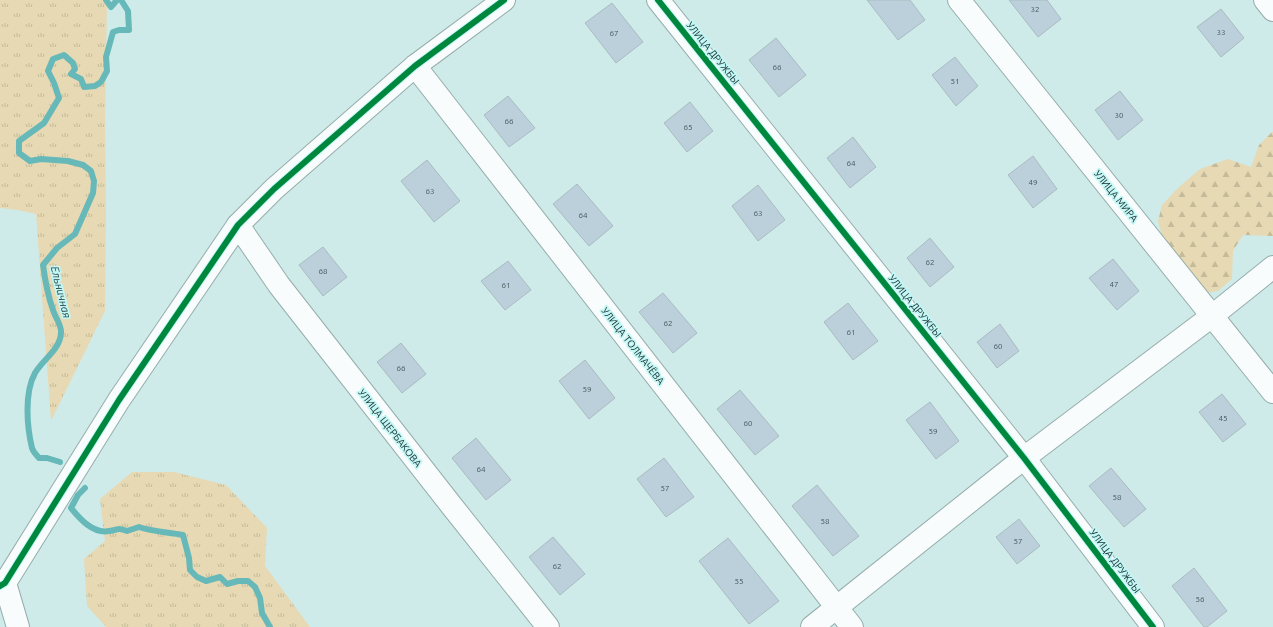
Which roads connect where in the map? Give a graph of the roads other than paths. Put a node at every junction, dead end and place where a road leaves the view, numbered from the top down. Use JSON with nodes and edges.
{"nodes":[{"id":1,"x":504,"y":0,"type":"edge"},
{"id":2,"x":658,"y":0,"type":"edge"},
{"id":3,"x":959,"y":0,"type":"edge"},
{"id":4,"x":1265,"y":0,"type":"edge"},
{"id":5,"x":1273,"y":10,"type":"edge"},
{"id":6,"x":415,"y":66,"type":"junction"},
{"id":7,"x":238,"y":225,"type":"junction"},
{"id":8,"x":1273,"y":267,"type":"edge"},
{"id":9,"x":1212,"y":316,"type":"junction"},
{"id":10,"x":1273,"y":392,"type":"edge"},
{"id":11,"x":1024,"y":458,"type":"junction"},
{"id":12,"x":2,"y":584,"type":"edge"},
{"id":13,"x":836,"y":608,"type":"junction"},
{"id":14,"x":18,"y":627,"type":"edge"},
{"id":15,"x":548,"y":627,"type":"edge"},
{"id":16,"x":812,"y":627,"type":"edge"},
{"id":17,"x":852,"y":627,"type":"edge"},
{"id":18,"x":1153,"y":627,"type":"edge"}],
"edges":[{"from":1,"to":6,"type":"street"},
{"from":2,"to":11,"type":"street","name":"УЛИЦА ДРУЖБЫ"},
{"from":3,"to":9,"type":"street","name":"УЛИЦА МИРА"},
{"from":4,"to":5,"type":"street"},
{"from":6,"to":7,"type":"street"},
{"from":6,"to":13,"type":"street","name":"УЛИЦА ТОЛМАЧЁВА"},
{"from":7,"to":12,"type":"street"},
{"from":7,"to":15,"type":"street","name":"УЛИЦА ЩЕРБАКОВА"},
{"from":8,"to":9,"type":"street"},
{"from":9,"to":10,"type":"street","name":"УЛИЦА МИРА"},
{"from":9,"to":11,"type":"street"},
{"from":11,"to":13,"type":"street"},
{"from":11,"to":18,"type":"street","name":"УЛИЦА ДРУЖБЫ"},
{"from":12,"to":14,"type":"street"},
{"from":13,"to":16,"type":"street"},
{"from":13,"to":17,"type":"street","name":"УЛИЦА ТОЛМАЧЁВА"}]}
